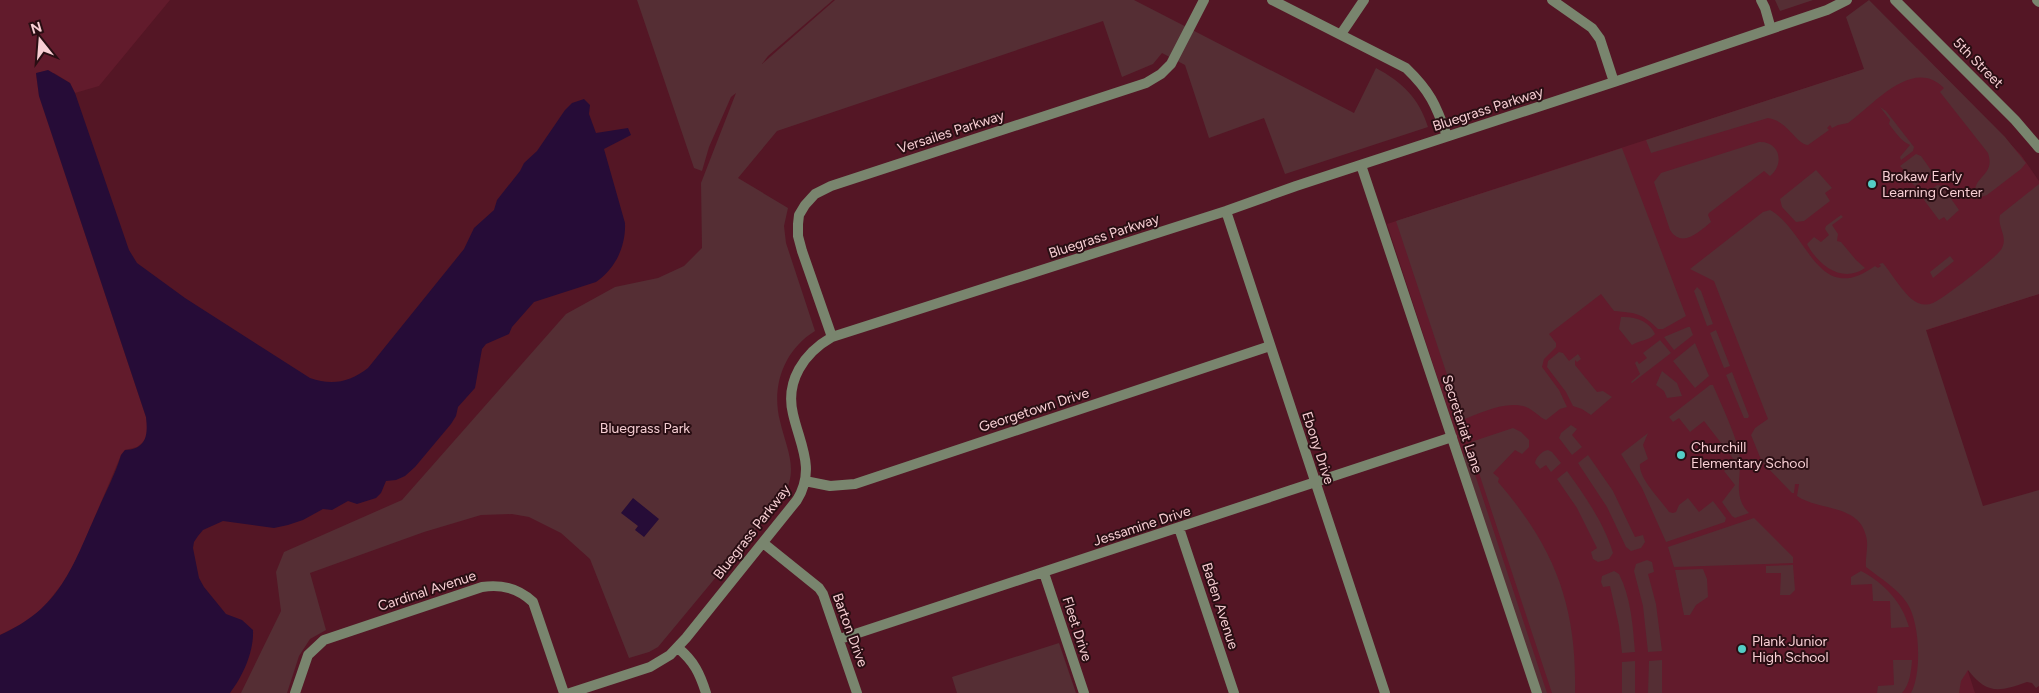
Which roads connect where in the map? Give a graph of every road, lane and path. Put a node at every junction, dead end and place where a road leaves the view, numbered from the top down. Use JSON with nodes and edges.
{"nodes":[{"id":1,"x":1204,"y":0,"type":"edge"},
{"id":2,"x":1272,"y":0,"type":"edge"},
{"id":3,"x":1364,"y":0,"type":"edge"},
{"id":4,"x":1552,"y":0,"type":"edge"},
{"id":5,"x":1761,"y":0,"type":"edge"},
{"id":6,"x":1847,"y":0,"type":"edge"},
{"id":7,"x":1895,"y":0,"type":"edge"},
{"id":8,"x":1772,"y":28,"type":"junction"},
{"id":9,"x":1341,"y":34,"type":"junction"},
{"id":10,"x":1614,"y":82,"type":"junction"},
{"id":11,"x":1447,"y":136,"type":"junction"},
{"id":12,"x":2039,"y":148,"type":"edge"},
{"id":13,"x":1361,"y":165,"type":"junction"},
{"id":14,"x":1226,"y":210,"type":"junction"},
{"id":15,"x":832,"y":337,"type":"junction"},
{"id":16,"x":1270,"y":346,"type":"junction"},
{"id":17,"x":1452,"y":437,"type":"junction"},
{"id":18,"x":805,"y":482,"type":"junction"},
{"id":19,"x":1315,"y":482,"type":"junction"},
{"id":20,"x":1179,"y":528,"type":"junction"},
{"id":21,"x":763,"y":543,"type":"junction"},
{"id":22,"x":1044,"y":573,"type":"junction"},
{"id":23,"x":840,"y":639,"type":"junction"},
{"id":24,"x":678,"y":648,"type":"junction"},
{"id":25,"x":295,"y":693,"type":"edge"},
{"id":26,"x":564,"y":693,"type":"edge"},
{"id":27,"x":570,"y":693,"type":"edge"},
{"id":28,"x":706,"y":693,"type":"edge"},
{"id":29,"x":857,"y":693,"type":"edge"},
{"id":30,"x":1084,"y":693,"type":"edge"},
{"id":31,"x":1234,"y":693,"type":"edge"},
{"id":32,"x":1385,"y":693,"type":"edge"},
{"id":33,"x":1537,"y":693,"type":"edge"}],
"edges":[{"from":1,"to":15,"type":"street","name":"Versailes Parkway"},
{"from":2,"to":9,"type":"street"},
{"from":3,"to":9,"type":"street"},
{"from":4,"to":10,"type":"street"},
{"from":5,"to":8,"type":"street"},
{"from":6,"to":8,"type":"street","name":"Bluegrass Parkway"},
{"from":7,"to":12,"type":"street","name":"5th Street"},
{"from":8,"to":10,"type":"street","name":"Bluegrass Parkway"},
{"from":9,"to":11,"type":"street"},
{"from":10,"to":11,"type":"street","name":"Bluegrass Parkway"},
{"from":11,"to":13,"type":"street","name":"Bluegrass Parkway"},
{"from":13,"to":14,"type":"street","name":"Bluegrass Parkway"},
{"from":13,"to":17,"type":"street","name":"Secretariat Lane"},
{"from":14,"to":15,"type":"street","name":"Bluegrass Parkway"},
{"from":14,"to":16,"type":"street","name":"Ebony Drive"},
{"from":15,"to":18,"type":"street","name":"Bluegrass Parkway"},
{"from":16,"to":18,"type":"street","name":"Georgetown Drive"},
{"from":16,"to":19,"type":"street","name":"Ebony Drive"},
{"from":17,"to":19,"type":"street","name":"Jessamine Drive"},
{"from":17,"to":33,"type":"street","name":"Secretariat Lane"},
{"from":18,"to":21,"type":"street","name":"Bluegrass Parkway"},
{"from":19,"to":20,"type":"street","name":"Jessamine Drive"},
{"from":19,"to":32,"type":"street","name":"Ebony Drive"},
{"from":20,"to":22,"type":"street","name":"Jessamine Drive"},
{"from":20,"to":31,"type":"street","name":"Baden Avenue"},
{"from":21,"to":23,"type":"street","name":"Barton Drive"},
{"from":21,"to":24,"type":"street","name":"Bluegrass Parkway"},
{"from":22,"to":23,"type":"street","name":"Jessamine Drive"},
{"from":22,"to":30,"type":"street","name":"Fleet Drive"},
{"from":23,"to":29,"type":"street","name":"Barton Drive"},
{"from":24,"to":27,"type":"street","name":"Bluegrass Parkway"},
{"from":24,"to":28,"type":"street"},
{"from":25,"to":26,"type":"street","name":"Cardinal Avenue"}]}
